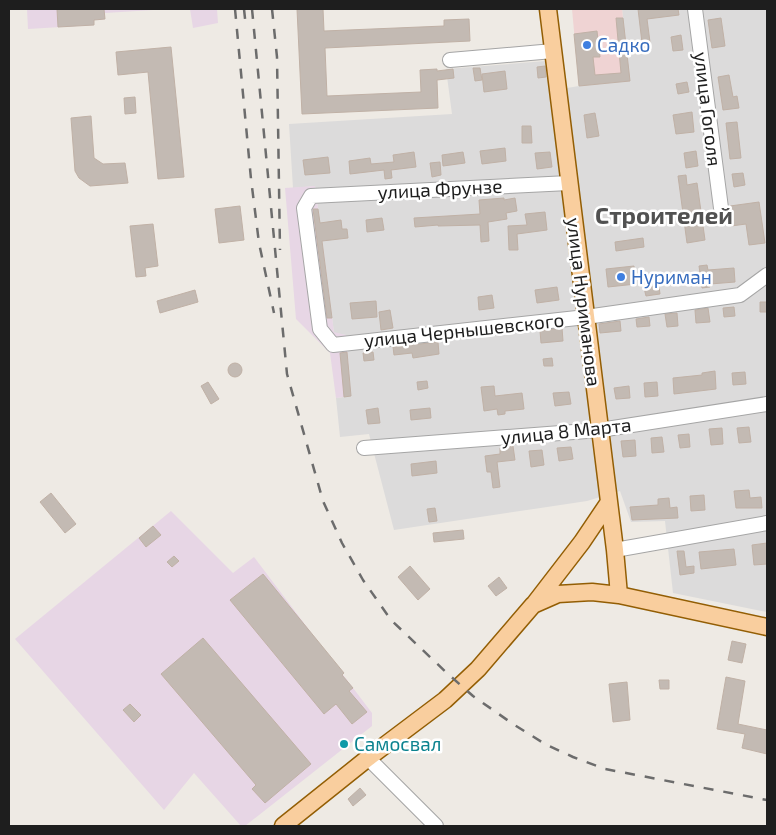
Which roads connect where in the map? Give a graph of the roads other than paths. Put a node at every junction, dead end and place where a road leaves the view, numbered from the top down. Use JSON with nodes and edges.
{"nodes":[{"id":1,"x":548,"y":9,"type":"edge"},
{"id":2,"x":695,"y":9,"type":"edge"},
{"id":3,"x":553,"y":50,"type":"junction"},
{"id":4,"x":450,"y":60,"type":"dead end"},
{"id":5,"x":569,"y":183,"type":"junction"},
{"id":6,"x":721,"y":208,"type":"dead end"},
{"id":7,"x":767,"y":275,"type":"edge"},
{"id":8,"x":586,"y":317,"type":"junction"},
{"id":9,"x":333,"y":344,"type":"joint"},
{"id":10,"x":767,"y":404,"type":"edge"},
{"id":11,"x":600,"y":430,"type":"junction"},
{"id":12,"x":364,"y":448,"type":"dead end"},
{"id":13,"x":609,"y":502,"type":"junction"},
{"id":14,"x":767,"y":522,"type":"edge"},
{"id":15,"x":615,"y":550,"type":"junction"},
{"id":16,"x":619,"y":596,"type":"junction"},
{"id":17,"x":533,"y":605,"type":"junction"},
{"id":18,"x":767,"y":627,"type":"edge"},
{"id":19,"x":368,"y":758,"type":"junction"},
{"id":20,"x":283,"y":826,"type":"edge"},
{"id":21,"x":436,"y":826,"type":"edge"}],
"edges":[{"from":1,"to":3,"type":"main road","name":"улица Нуриманова"},
{"from":2,"to":6,"type":"street","name":"улица Гоголя"},
{"from":3,"to":4,"type":"street"},
{"from":3,"to":5,"type":"main road","name":"улица Нуриманова"},
{"from":5,"to":8,"type":"main road","name":"улица Нуриманова"},
{"from":5,"to":9,"type":"street","name":"улица Фрунзе"},
{"from":7,"to":8,"type":"street","name":"улица Чернышевского"},
{"from":8,"to":9,"type":"street","name":"улица Чернышевского"},
{"from":8,"to":11,"type":"main road","name":"улица Нуриманова"},
{"from":10,"to":11,"type":"street","name":"улица 8 Марта"},
{"from":11,"to":12,"type":"street","name":"улица 8 Марта"},
{"from":11,"to":13,"type":"main road","name":"улица Нуриманова"},
{"from":13,"to":15,"type":"main road","name":"улица Нуриманова"},
{"from":13,"to":17,"type":"main road"},
{"from":14,"to":15,"type":"street"},
{"from":15,"to":16,"type":"main road","name":"улица Нуриманова"},
{"from":16,"to":17,"type":"main road"},
{"from":16,"to":18,"type":"main road"},
{"from":17,"to":19,"type":"main road"},
{"from":19,"to":20,"type":"main road"},
{"from":19,"to":21,"type":"street"}]}
